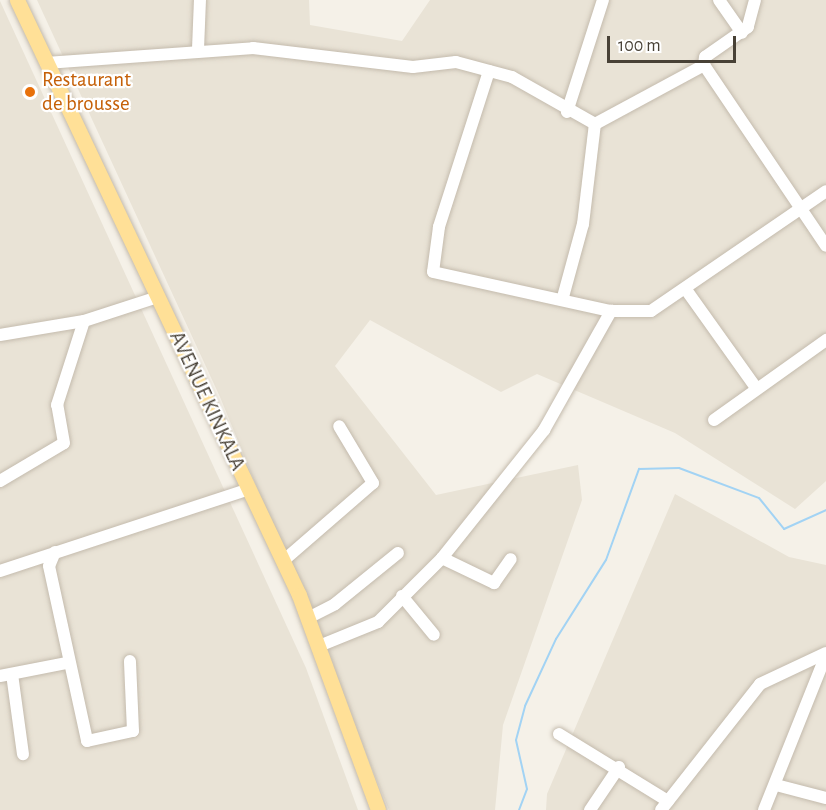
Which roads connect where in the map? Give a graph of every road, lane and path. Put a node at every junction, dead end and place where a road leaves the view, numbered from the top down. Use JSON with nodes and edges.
{"nodes":[{"id":1,"x":17,"y":0,"type":"edge"},
{"id":2,"x":200,"y":0,"type":"edge"},
{"id":3,"x":603,"y":0,"type":"edge"},
{"id":4,"x":718,"y":0,"type":"edge"},
{"id":5,"x":755,"y":0,"type":"edge"},
{"id":6,"x":742,"y":33,"type":"junction"},
{"id":7,"x":198,"y":49,"type":"junction"},
{"id":8,"x":46,"y":63,"type":"junction"},
{"id":9,"x":704,"y":65,"type":"junction"},
{"id":10,"x":489,"y":71,"type":"junction"},
{"id":11,"x":567,"y":112,"type":"junction"},
{"id":12,"x":595,"y":124,"type":"junction"},
{"id":13,"x":826,"y":191,"type":"edge"},
{"id":14,"x":801,"y":209,"type":"junction"},
{"id":15,"x":826,"y":246,"type":"edge"},
{"id":16,"x":687,"y":291,"type":"junction"},
{"id":17,"x":158,"y":297,"type":"junction"},
{"id":18,"x":563,"y":297,"type":"junction"},
{"id":19,"x":611,"y":311,"type":"junction"},
{"id":20,"x":84,"y":321,"type":"junction"},
{"id":21,"x":0,"y":334,"type":"edge"},
{"id":22,"x":826,"y":340,"type":"edge"},
{"id":23,"x":757,"y":389,"type":"junction"},
{"id":24,"x":714,"y":420,"type":"dead end"},
{"id":25,"x":339,"y":426,"type":"dead end"},
{"id":26,"x":0,"y":481,"type":"edge"},
{"id":27,"x":249,"y":489,"type":"junction"},
{"id":28,"x":55,"y":552,"type":"junction"},
{"id":29,"x":398,"y":553,"type":"dead end"},
{"id":30,"x":442,"y":558,"type":"junction"},
{"id":31,"x":511,"y":559,"type":"dead end"},
{"id":32,"x":283,"y":561,"type":"junction"},
{"id":33,"x":0,"y":571,"type":"edge"},
{"id":34,"x":402,"y":596,"type":"junction"},
{"id":35,"x":308,"y":618,"type":"junction"},
{"id":36,"x":435,"y":635,"type":"dead end"},
{"id":37,"x":319,"y":646,"type":"junction"},
{"id":38,"x":826,"y":654,"type":"edge"},
{"id":39,"x":130,"y":661,"type":"dead end"},
{"id":40,"x":66,"y":663,"type":"junction"},
{"id":41,"x":6,"y":675,"type":"edge"},
{"id":42,"x":559,"y":734,"type":"dead end"},
{"id":43,"x":23,"y":754,"type":"dead end"},
{"id":44,"x":619,"y":767,"type":"junction"},
{"id":45,"x":776,"y":785,"type":"junction"},
{"id":46,"x":826,"y":798,"type":"edge"},
{"id":47,"x":664,"y":805,"type":"edge"},
{"id":48,"x":378,"y":810,"type":"edge"},
{"id":49,"x":590,"y":810,"type":"edge"},
{"id":50,"x":764,"y":810,"type":"edge"}],
"edges":[{"from":1,"to":8,"type":"main road","name":"AVENUE KINKALA"},
{"from":2,"to":7,"type":"street"},
{"from":3,"to":11,"type":"street"},
{"from":4,"to":6,"type":"street"},
{"from":5,"to":6,"type":"street"},
{"from":6,"to":9,"type":"street"},
{"from":7,"to":8,"type":"street"},
{"from":7,"to":10,"type":"street"},
{"from":8,"to":17,"type":"main road","name":"AVENUE KINKALA"},
{"from":9,"to":12,"type":"street"},
{"from":9,"to":14,"type":"street"},
{"from":10,"to":11,"type":"street"},
{"from":10,"to":18,"type":"street"},
{"from":11,"to":12,"type":"street"},
{"from":12,"to":18,"type":"street"},
{"from":13,"to":14,"type":"street"},
{"from":14,"to":15,"type":"street"},
{"from":14,"to":16,"type":"street"},
{"from":16,"to":19,"type":"street"},
{"from":16,"to":23,"type":"street"},
{"from":17,"to":20,"type":"street"},
{"from":17,"to":27,"type":"main road","name":"AVENUE KINKALA"},
{"from":18,"to":19,"type":"street"},
{"from":19,"to":30,"type":"street"},
{"from":20,"to":21,"type":"street"},
{"from":20,"to":26,"type":"street"},
{"from":22,"to":23,"type":"street"},
{"from":23,"to":24,"type":"street"},
{"from":25,"to":32,"type":"street"},
{"from":27,"to":28,"type":"street"},
{"from":27,"to":32,"type":"main road","name":"AVENUE KINKALA"},
{"from":28,"to":33,"type":"street"},
{"from":28,"to":40,"type":"street"},
{"from":29,"to":35,"type":"street"},
{"from":30,"to":31,"type":"street"},
{"from":30,"to":34,"type":"street"},
{"from":32,"to":35,"type":"main road","name":"AVENUE KINKALA"},
{"from":34,"to":36,"type":"street"},
{"from":34,"to":37,"type":"street"},
{"from":35,"to":37,"type":"main road","name":"AVENUE KINKALA"},
{"from":37,"to":48,"type":"main road","name":"AVENUE KINKALA"},
{"from":38,"to":45,"type":"street"},
{"from":38,"to":47,"type":"street"},
{"from":39,"to":40,"type":"street"},
{"from":40,"to":41,"type":"street"},
{"from":41,"to":43,"type":"street"},
{"from":42,"to":44,"type":"street"},
{"from":44,"to":47,"type":"street"},
{"from":44,"to":49,"type":"street"},
{"from":45,"to":46,"type":"street"},
{"from":45,"to":50,"type":"street"}]}
